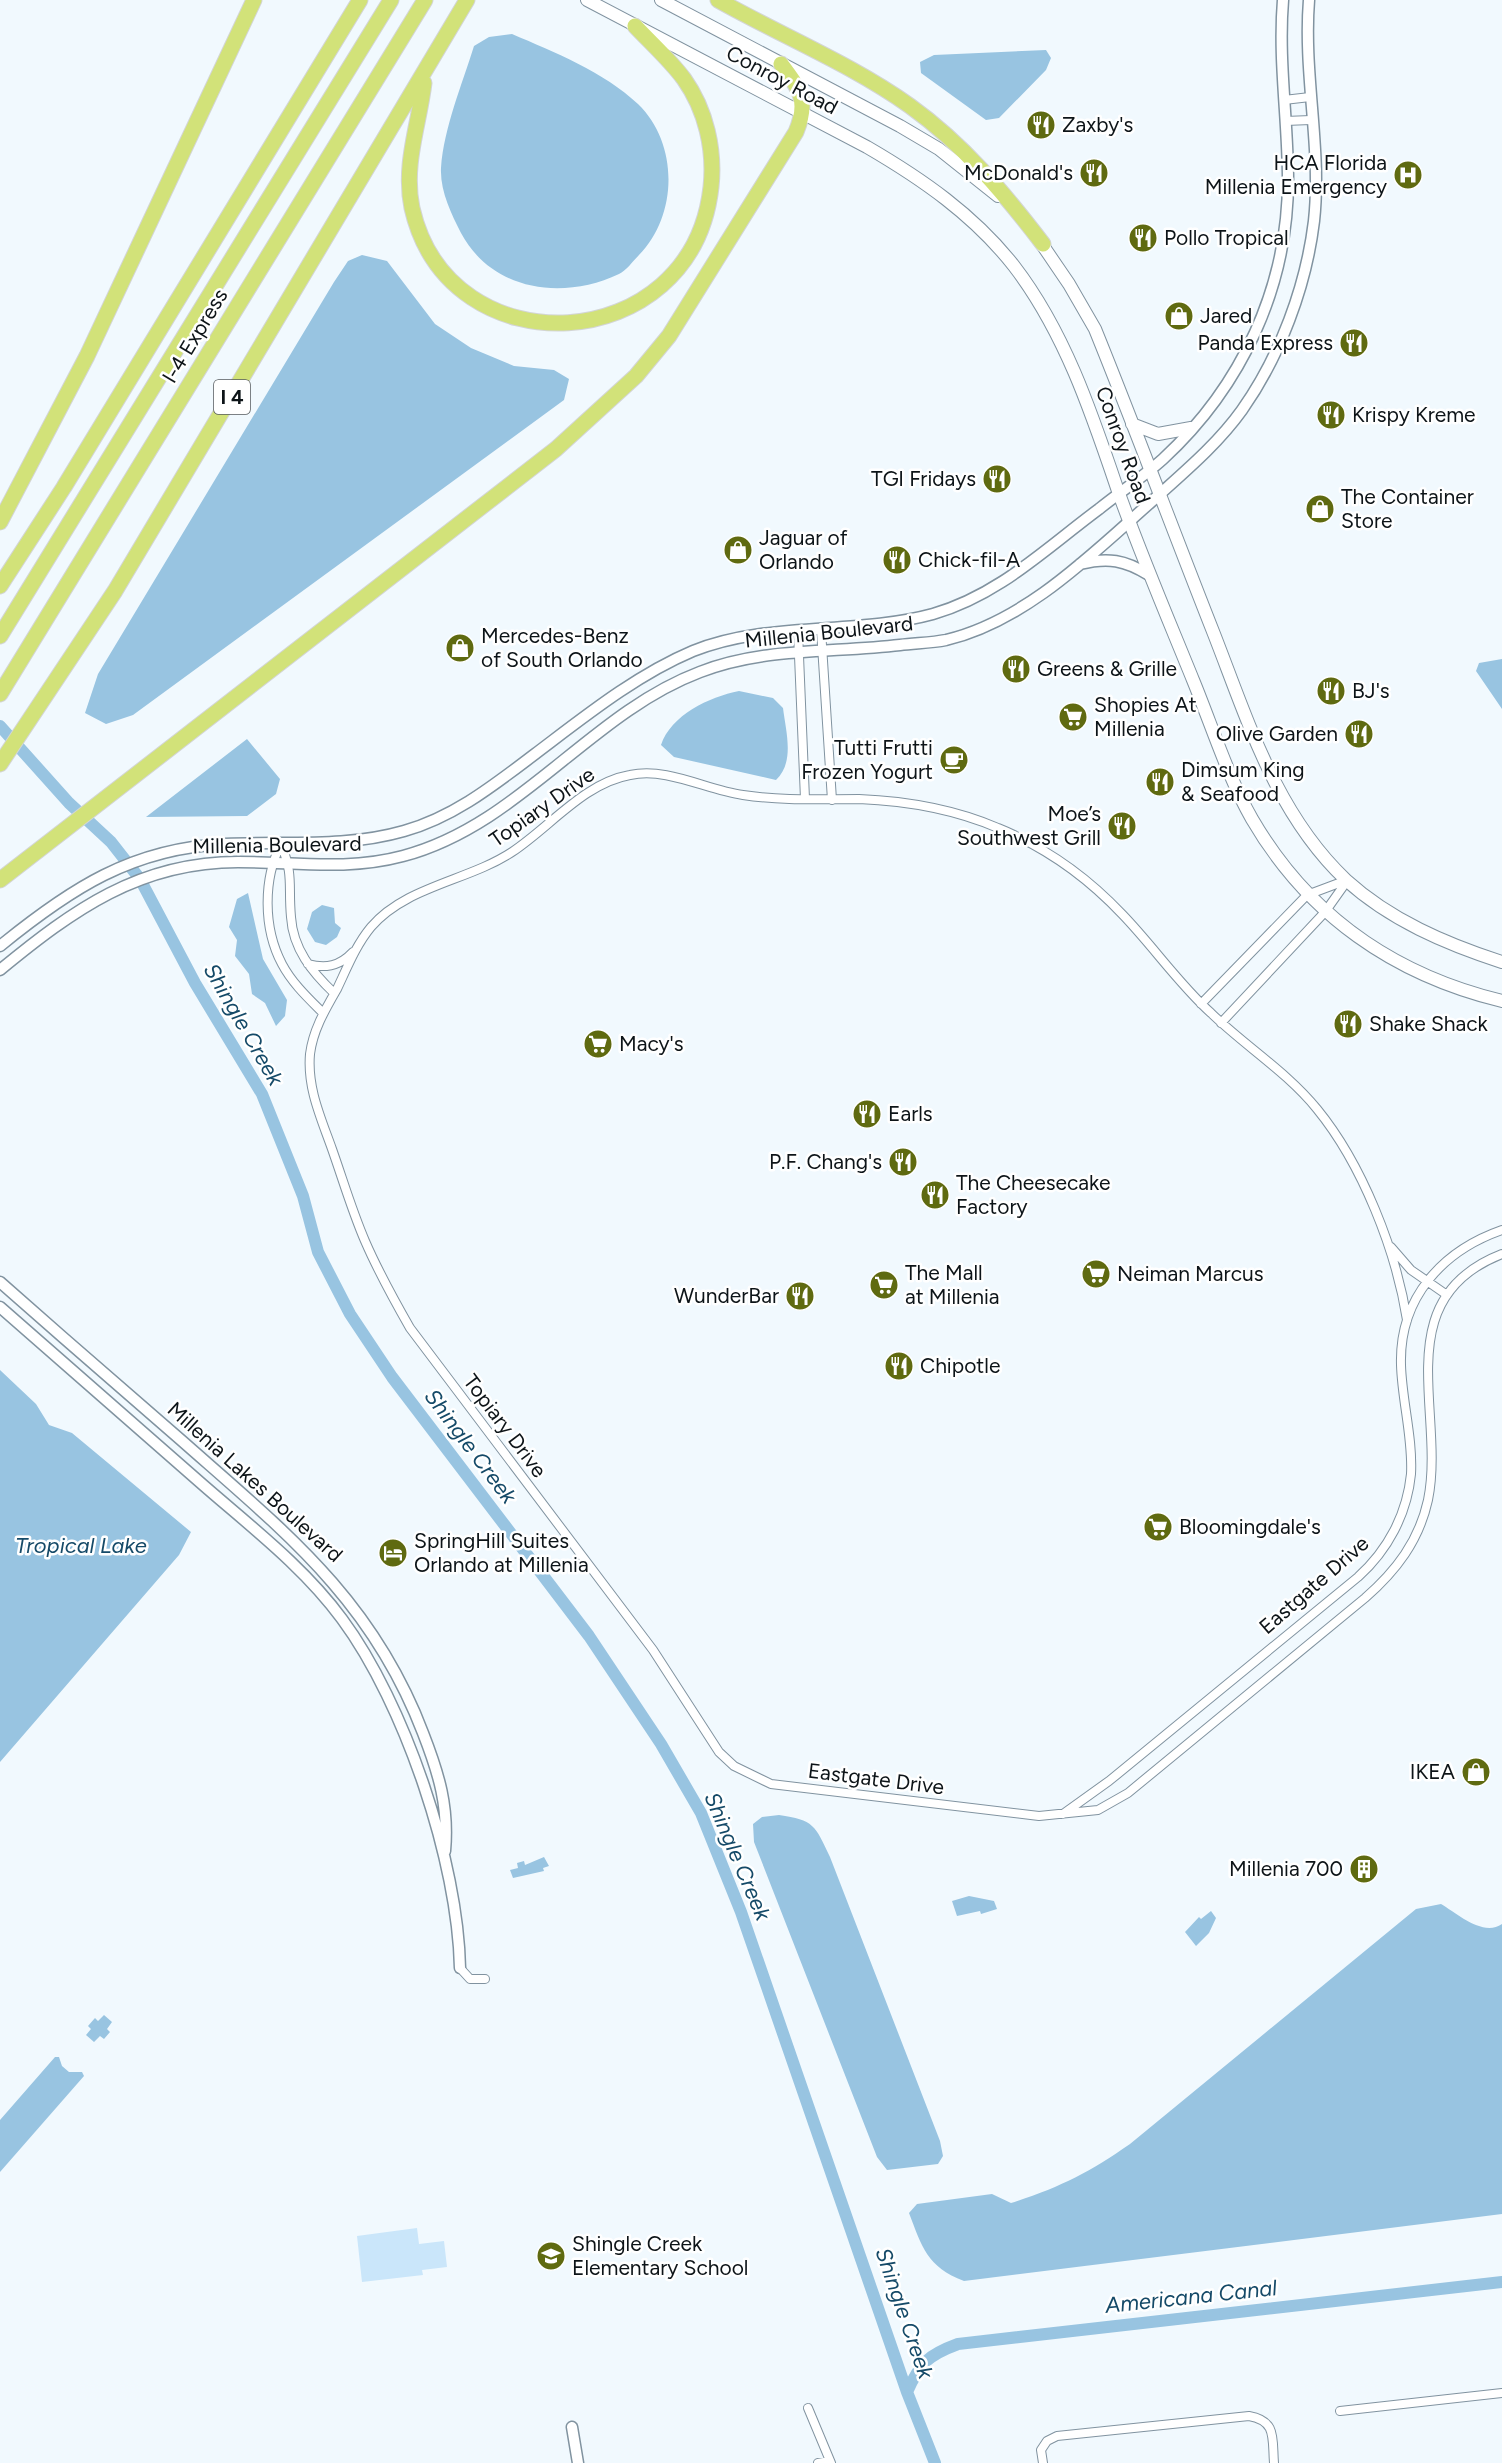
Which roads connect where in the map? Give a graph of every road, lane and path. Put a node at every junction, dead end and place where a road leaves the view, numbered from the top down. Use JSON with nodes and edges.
{"nodes":[{"id":1,"x":254,"y":0,"type":"edge"},
{"id":2,"x":360,"y":0,"type":"edge"},
{"id":3,"x":391,"y":0,"type":"edge"},
{"id":4,"x":425,"y":0,"type":"edge"},
{"id":5,"x":467,"y":0,"type":"edge"},
{"id":6,"x":587,"y":0,"type":"edge"},
{"id":7,"x":661,"y":0,"type":"edge"},
{"id":8,"x":718,"y":0,"type":"edge"},
{"id":9,"x":1283,"y":0,"type":"edge"},
{"id":10,"x":1309,"y":0,"type":"edge"},
{"id":11,"x":635,"y":26,"type":"junction"},
{"id":12,"x":781,"y":64,"type":"junction"},
{"id":13,"x":424,"y":76,"type":"junction"},
{"id":14,"x":1310,"y":98,"type":"junction"},
{"id":15,"x":1284,"y":100,"type":"junction"},
{"id":16,"x":804,"y":113,"type":"junction"},
{"id":17,"x":1311,"y":120,"type":"junction"},
{"id":18,"x":1285,"y":121,"type":"junction"},
{"id":19,"x":1043,"y":244,"type":"junction"},
{"id":20,"x":1132,"y":424,"type":"junction"},
{"id":21,"x":1191,"y":428,"type":"junction"},
{"id":22,"x":1149,"y":470,"type":"junction"},
{"id":23,"x":1120,"y":494,"type":"junction"},
{"id":24,"x":1159,"y":495,"type":"junction"},
{"id":25,"x":1130,"y":521,"type":"junction"},
{"id":26,"x":0,"y":522,"type":"edge"},
{"id":27,"x":1077,"y":565,"type":"junction"},
{"id":28,"x":1149,"y":575,"type":"junction"},
{"id":29,"x":0,"y":585,"type":"edge"},
{"id":30,"x":821,"y":630,"type":"junction"},
{"id":31,"x":798,"y":632,"type":"junction"},
{"id":32,"x":0,"y":636,"type":"edge"},
{"id":33,"x":799,"y":651,"type":"junction"},
{"id":34,"x":823,"y":651,"type":"junction"},
{"id":35,"x":0,"y":694,"type":"edge"},
{"id":36,"x":0,"y":764,"type":"edge"},
{"id":37,"x":804,"y":799,"type":"junction"},
{"id":38,"x":832,"y":800,"type":"junction"},
{"id":39,"x":281,"y":844,"type":"junction"},
{"id":40,"x":271,"y":863,"type":"junction"},
{"id":41,"x":290,"y":865,"type":"junction"},
{"id":42,"x":0,"y":880,"type":"edge"},
{"id":43,"x":1347,"y":880,"type":"junction"},
{"id":44,"x":1307,"y":895,"type":"junction"},
{"id":45,"x":1324,"y":912,"type":"junction"},
{"id":46,"x":359,"y":945,"type":"junction"},
{"id":47,"x":0,"y":946,"type":"edge"},
{"id":48,"x":1502,"y":962,"type":"edge"},
{"id":49,"x":308,"y":964,"type":"junction"},
{"id":50,"x":0,"y":970,"type":"edge"},
{"id":51,"x":334,"y":993,"type":"junction"},
{"id":52,"x":1502,"y":1001,"type":"edge"},
{"id":53,"x":1201,"y":1004,"type":"junction"},
{"id":54,"x":323,"y":1013,"type":"junction"},
{"id":55,"x":1221,"y":1023,"type":"junction"},
{"id":56,"x":1502,"y":1230,"type":"edge"},
{"id":57,"x":1383,"y":1234,"type":"junction"},
{"id":58,"x":1502,"y":1254,"type":"edge"},
{"id":59,"x":1426,"y":1281,"type":"junction"},
{"id":60,"x":0,"y":1282,"type":"edge"},
{"id":61,"x":1447,"y":1295,"type":"junction"},
{"id":62,"x":0,"y":1307,"type":"edge"},
{"id":63,"x":1407,"y":1320,"type":"junction"},
{"id":64,"x":793,"y":1788,"type":"joint"},
{"id":65,"x":1063,"y":1814,"type":"junction"},
{"id":66,"x":445,"y":1858,"type":"junction"},
{"id":67,"x":460,"y":1968,"type":"joint"},
{"id":68,"x":485,"y":1979,"type":"dead end"},
{"id":69,"x":1502,"y":2393,"type":"edge"},
{"id":70,"x":808,"y":2408,"type":"dead end"},
{"id":71,"x":1340,"y":2412,"type":"dead end"},
{"id":72,"x":572,"y":2427,"type":"dead end"},
{"id":73,"x":830,"y":2462,"type":"edge"},
{"id":74,"x":578,"y":2463,"type":"edge"},
{"id":75,"x":818,"y":2463,"type":"edge"},
{"id":76,"x":1043,"y":2463,"type":"edge"},
{"id":77,"x":1274,"y":2463,"type":"edge"}],
"edges":[{"from":1,"to":26,"type":"highway"},
{"from":2,"to":29,"type":"highway"},
{"from":3,"to":32,"type":"highway","name":"I-4 Express"},
{"from":4,"to":35,"type":"highway","name":"I-4 Express"},
{"from":5,"to":13,"type":"highway","number":"I 4"},
{"from":6,"to":11,"type":"main road","name":"Conroy Road"},
{"from":7,"to":12,"type":"main road","name":"Conroy Road"},
{"from":8,"to":19,"type":"highway"},
{"from":9,"to":15,"type":"street","name":"Millenia Boulevard"},
{"from":10,"to":14,"type":"street","name":"Millenia Boulevard"},
{"from":11,"to":13,"type":"highway"},
{"from":11,"to":16,"type":"main road","name":"Conroy Road"},
{"from":12,"to":16,"type":"highway"},
{"from":12,"to":19,"type":"main road","name":"Conroy Road"},
{"from":13,"to":36,"type":"highway","number":"I 4"},
{"from":14,"to":15,"type":"street"},
{"from":14,"to":17,"type":"street","name":"Millenia Boulevard"},
{"from":15,"to":18,"type":"street","name":"Millenia Boulevard"},
{"from":16,"to":23,"type":"main road","name":"Conroy Road"},
{"from":16,"to":42,"type":"highway"},
{"from":17,"to":18,"type":"street"},
{"from":17,"to":24,"type":"street","name":"Millenia Boulevard"},
{"from":18,"to":21,"type":"street","name":"Millenia Boulevard"},
{"from":19,"to":20,"type":"main road","name":"Conroy Road"},
{"from":20,"to":21,"type":"main road"},
{"from":20,"to":22,"type":"main road","name":"Conroy Road"},
{"from":21,"to":22,"type":"street","name":"Millenia Boulevard"},
{"from":22,"to":23,"type":"street","name":"Millenia Boulevard"},
{"from":22,"to":24,"type":"main road","name":"Conroy Road"},
{"from":23,"to":25,"type":"main road","name":"Conroy Road"},
{"from":23,"to":30,"type":"street","name":"Millenia Boulevard"},
{"from":24,"to":25,"type":"street","name":"Millenia Boulevard"},
{"from":24,"to":43,"type":"main road","name":"Conroy Road"},
{"from":25,"to":27,"type":"street","name":"Millenia Boulevard"},
{"from":25,"to":28,"type":"main road","name":"Conroy Road"},
{"from":27,"to":28,"type":"street"},
{"from":27,"to":34,"type":"street","name":"Millenia Boulevard"},
{"from":28,"to":44,"type":"main road","name":"Conroy Road"},
{"from":30,"to":31,"type":"street","name":"Millenia Boulevard"},
{"from":30,"to":34,"type":"street"},
{"from":31,"to":33,"type":"street"},
{"from":31,"to":39,"type":"street","name":"Millenia Boulevard"},
{"from":33,"to":34,"type":"street","name":"Millenia Boulevard"},
{"from":33,"to":37,"type":"street"},
{"from":33,"to":41,"type":"street","name":"Millenia Boulevard"},
{"from":34,"to":38,"type":"street"},
{"from":37,"to":38,"type":"street","name":"Topiary Drive"},
{"from":37,"to":46,"type":"street","name":"Topiary Drive"},
{"from":38,"to":53,"type":"street","name":"Topiary Drive"},
{"from":39,"to":40,"type":"street"},
{"from":39,"to":41,"type":"street"},
{"from":39,"to":47,"type":"street","name":"Millenia Boulevard"},
{"from":40,"to":41,"type":"street","name":"Millenia Boulevard"},
{"from":40,"to":50,"type":"street","name":"Millenia Boulevard"},
{"from":40,"to":54,"type":"street"},
{"from":41,"to":49,"type":"street"},
{"from":43,"to":44,"type":"street"},
{"from":43,"to":45,"type":"street"},
{"from":43,"to":48,"type":"main road","name":"Conroy Road"},
{"from":44,"to":45,"type":"main road","name":"Conroy Road"},
{"from":44,"to":53,"type":"street"},
{"from":45,"to":52,"type":"main road","name":"Conroy Road"},
{"from":45,"to":55,"type":"street"},
{"from":46,"to":49,"type":"street","name":"Topiary Drive"},
{"from":46,"to":51,"type":"street","name":"Topiary Drive"},
{"from":49,"to":51,"type":"street"},
{"from":51,"to":54,"type":"street","name":"Topiary Drive"},
{"from":53,"to":55,"type":"street","name":"Topiary Drive"},
{"from":54,"to":64,"type":"street","name":"Topiary Drive"},
{"from":55,"to":57,"type":"street","name":"Topiary Drive"},
{"from":56,"to":59,"type":"street","name":"Eastgate Drive"},
{"from":57,"to":59,"type":"street"},
{"from":57,"to":63,"type":"street"},
{"from":58,"to":61,"type":"street","name":"Eastgate Drive"},
{"from":59,"to":61,"type":"street"},
{"from":59,"to":63,"type":"street","name":"Eastgate Drive"},
{"from":60,"to":66,"type":"street","name":"Millenia Lakes Boulevard"},
{"from":61,"to":65,"type":"street","name":"Eastgate Drive"},
{"from":62,"to":66,"type":"street","name":"Millenia Lakes Boulevard"},
{"from":63,"to":65,"type":"street","name":"Eastgate Drive"},
{"from":64,"to":65,"type":"street","name":"Eastgate Drive"},
{"from":66,"to":67,"type":"street","name":"Millenia Lakes Boulevard"},
{"from":67,"to":68,"type":"street"},
{"from":69,"to":71,"type":"street"},
{"from":70,"to":73,"type":"street"},
{"from":72,"to":74,"type":"street"},
{"from":73,"to":75,"type":"street"},
{"from":76,"to":77,"type":"street"}]}
